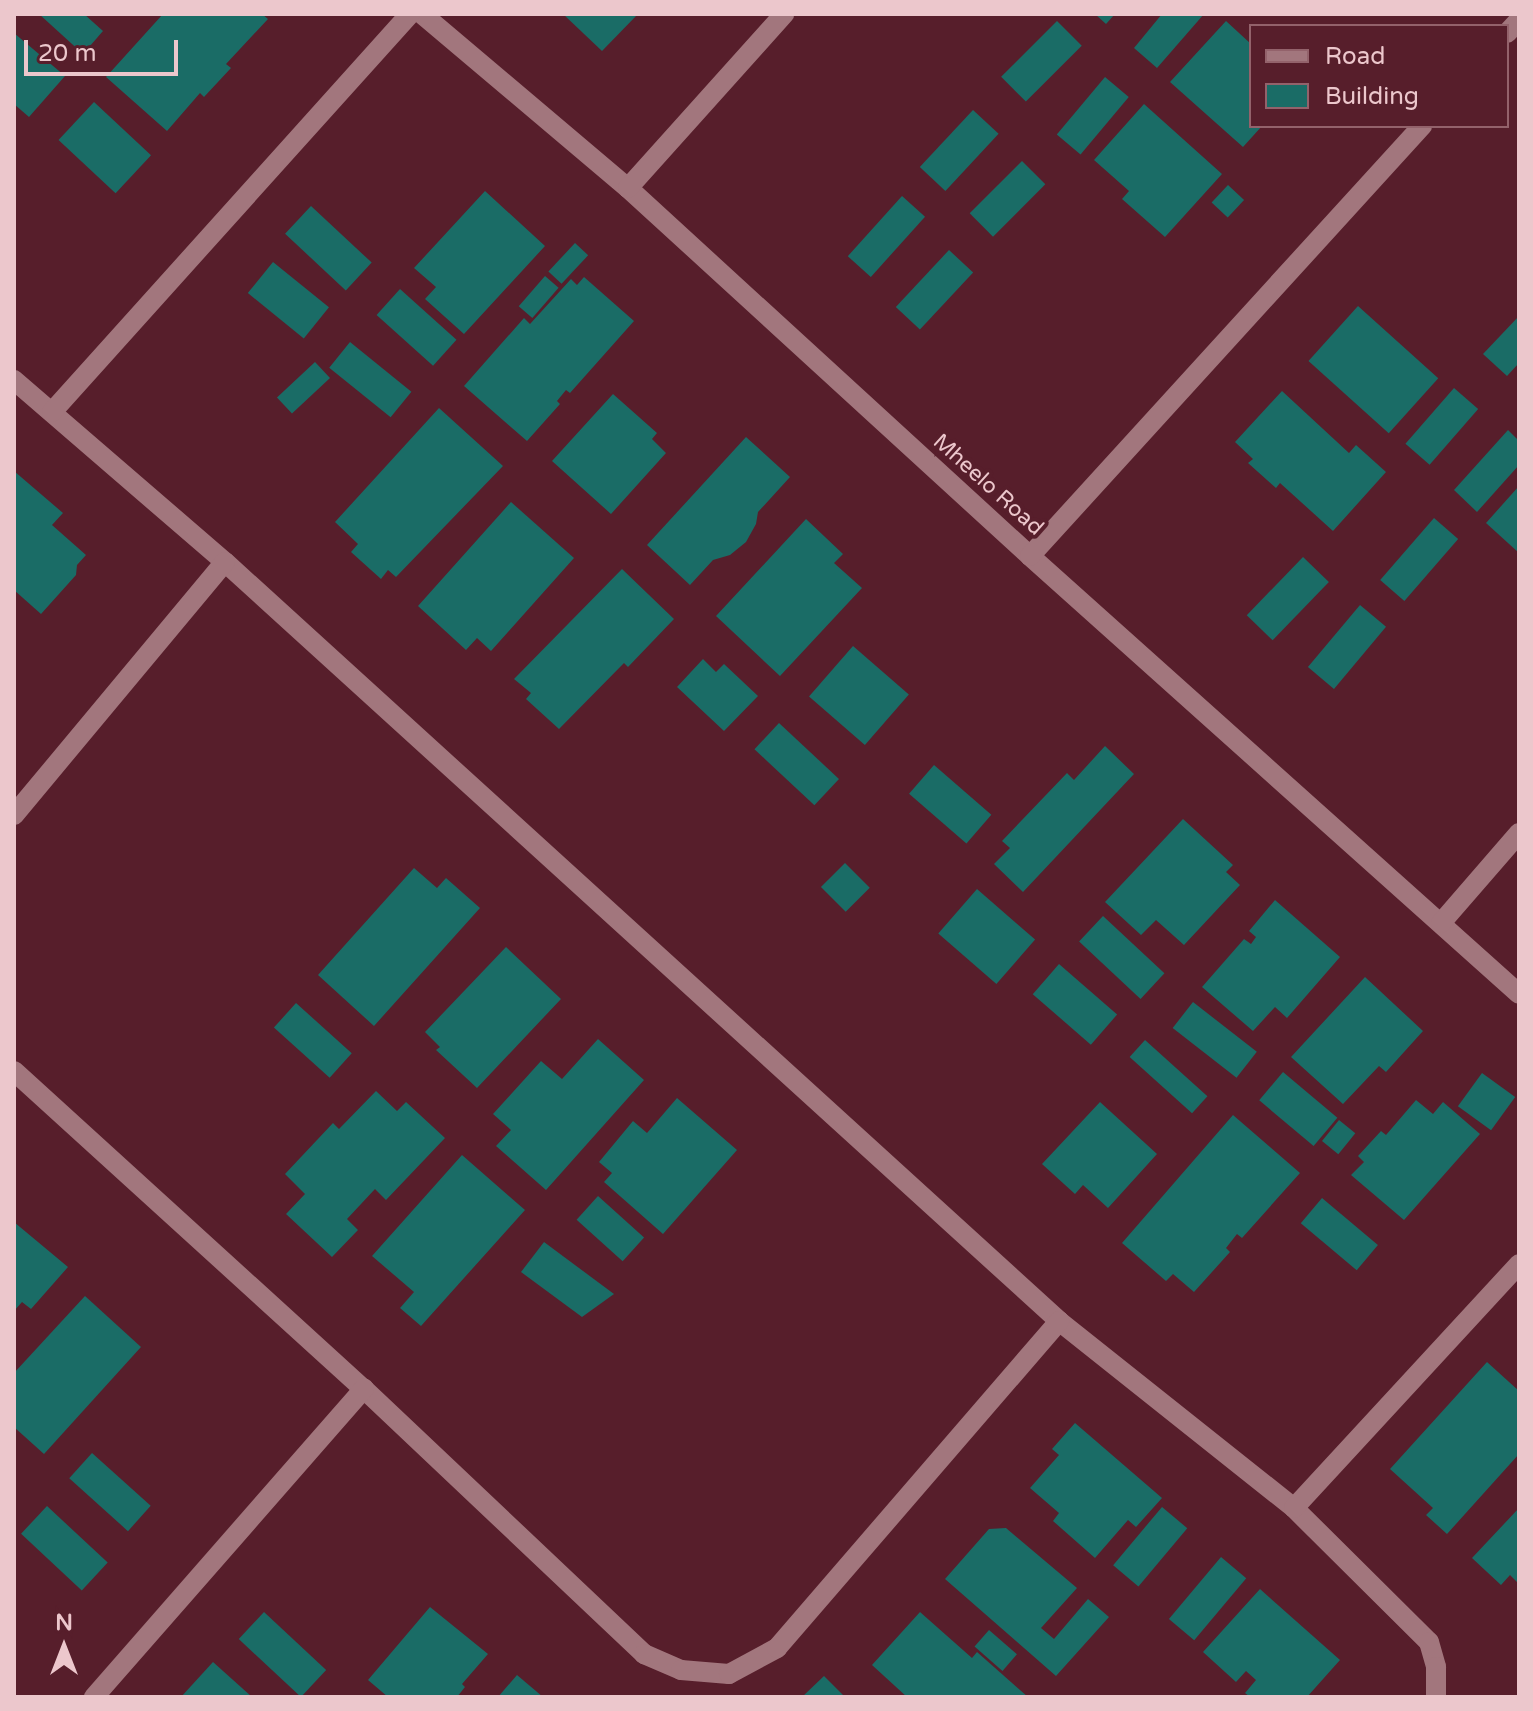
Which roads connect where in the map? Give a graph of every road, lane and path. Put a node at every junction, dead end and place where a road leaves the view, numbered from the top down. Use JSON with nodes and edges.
{"nodes":[{"id":1,"x":410,"y":14,"type":"edge"},
{"id":2,"x":422,"y":14,"type":"edge"},
{"id":3,"x":784,"y":14,"type":"edge"},
{"id":4,"x":1420,"y":128,"type":"edge"},
{"id":5,"x":628,"y":188,"type":"junction"},
{"id":6,"x":14,"y":380,"type":"edge"},
{"id":7,"x":52,"y":412,"type":"junction"},
{"id":8,"x":1030,"y":556,"type":"junction"},
{"id":9,"x":225,"y":562,"type":"junction"},
{"id":10,"x":14,"y":815,"type":"edge"},
{"id":11,"x":1519,"y":833,"type":"edge"},
{"id":12,"x":1441,"y":923,"type":"junction"},
{"id":13,"x":1519,"y":994,"type":"edge"},
{"id":14,"x":14,"y":1071,"type":"edge"},
{"id":15,"x":1519,"y":1264,"type":"edge"},
{"id":16,"x":1059,"y":1321,"type":"junction"},
{"id":17,"x":364,"y":1389,"type":"junction"},
{"id":18,"x":1294,"y":1508,"type":"junction"},
{"id":19,"x":94,"y":1697,"type":"edge"},
{"id":20,"x":1436,"y":1697,"type":"edge"}],
"edges":[{"from":1,"to":7,"type":"street"},
{"from":2,"to":5,"type":"street","name":"Mheelo Road"},
{"from":3,"to":5,"type":"street"},
{"from":4,"to":8,"type":"street"},
{"from":5,"to":8,"type":"street","name":"Mheelo Road"},
{"from":6,"to":7,"type":"street"},
{"from":7,"to":9,"type":"street"},
{"from":8,"to":12,"type":"street","name":"Mheelo Road"},
{"from":9,"to":10,"type":"street"},
{"from":9,"to":16,"type":"street"},
{"from":11,"to":12,"type":"street"},
{"from":12,"to":13,"type":"street","name":"Mheelo Road"},
{"from":14,"to":17,"type":"street"},
{"from":15,"to":18,"type":"street"},
{"from":16,"to":17,"type":"street"},
{"from":16,"to":18,"type":"street"},
{"from":17,"to":19,"type":"street"},
{"from":18,"to":20,"type":"street"}]}
